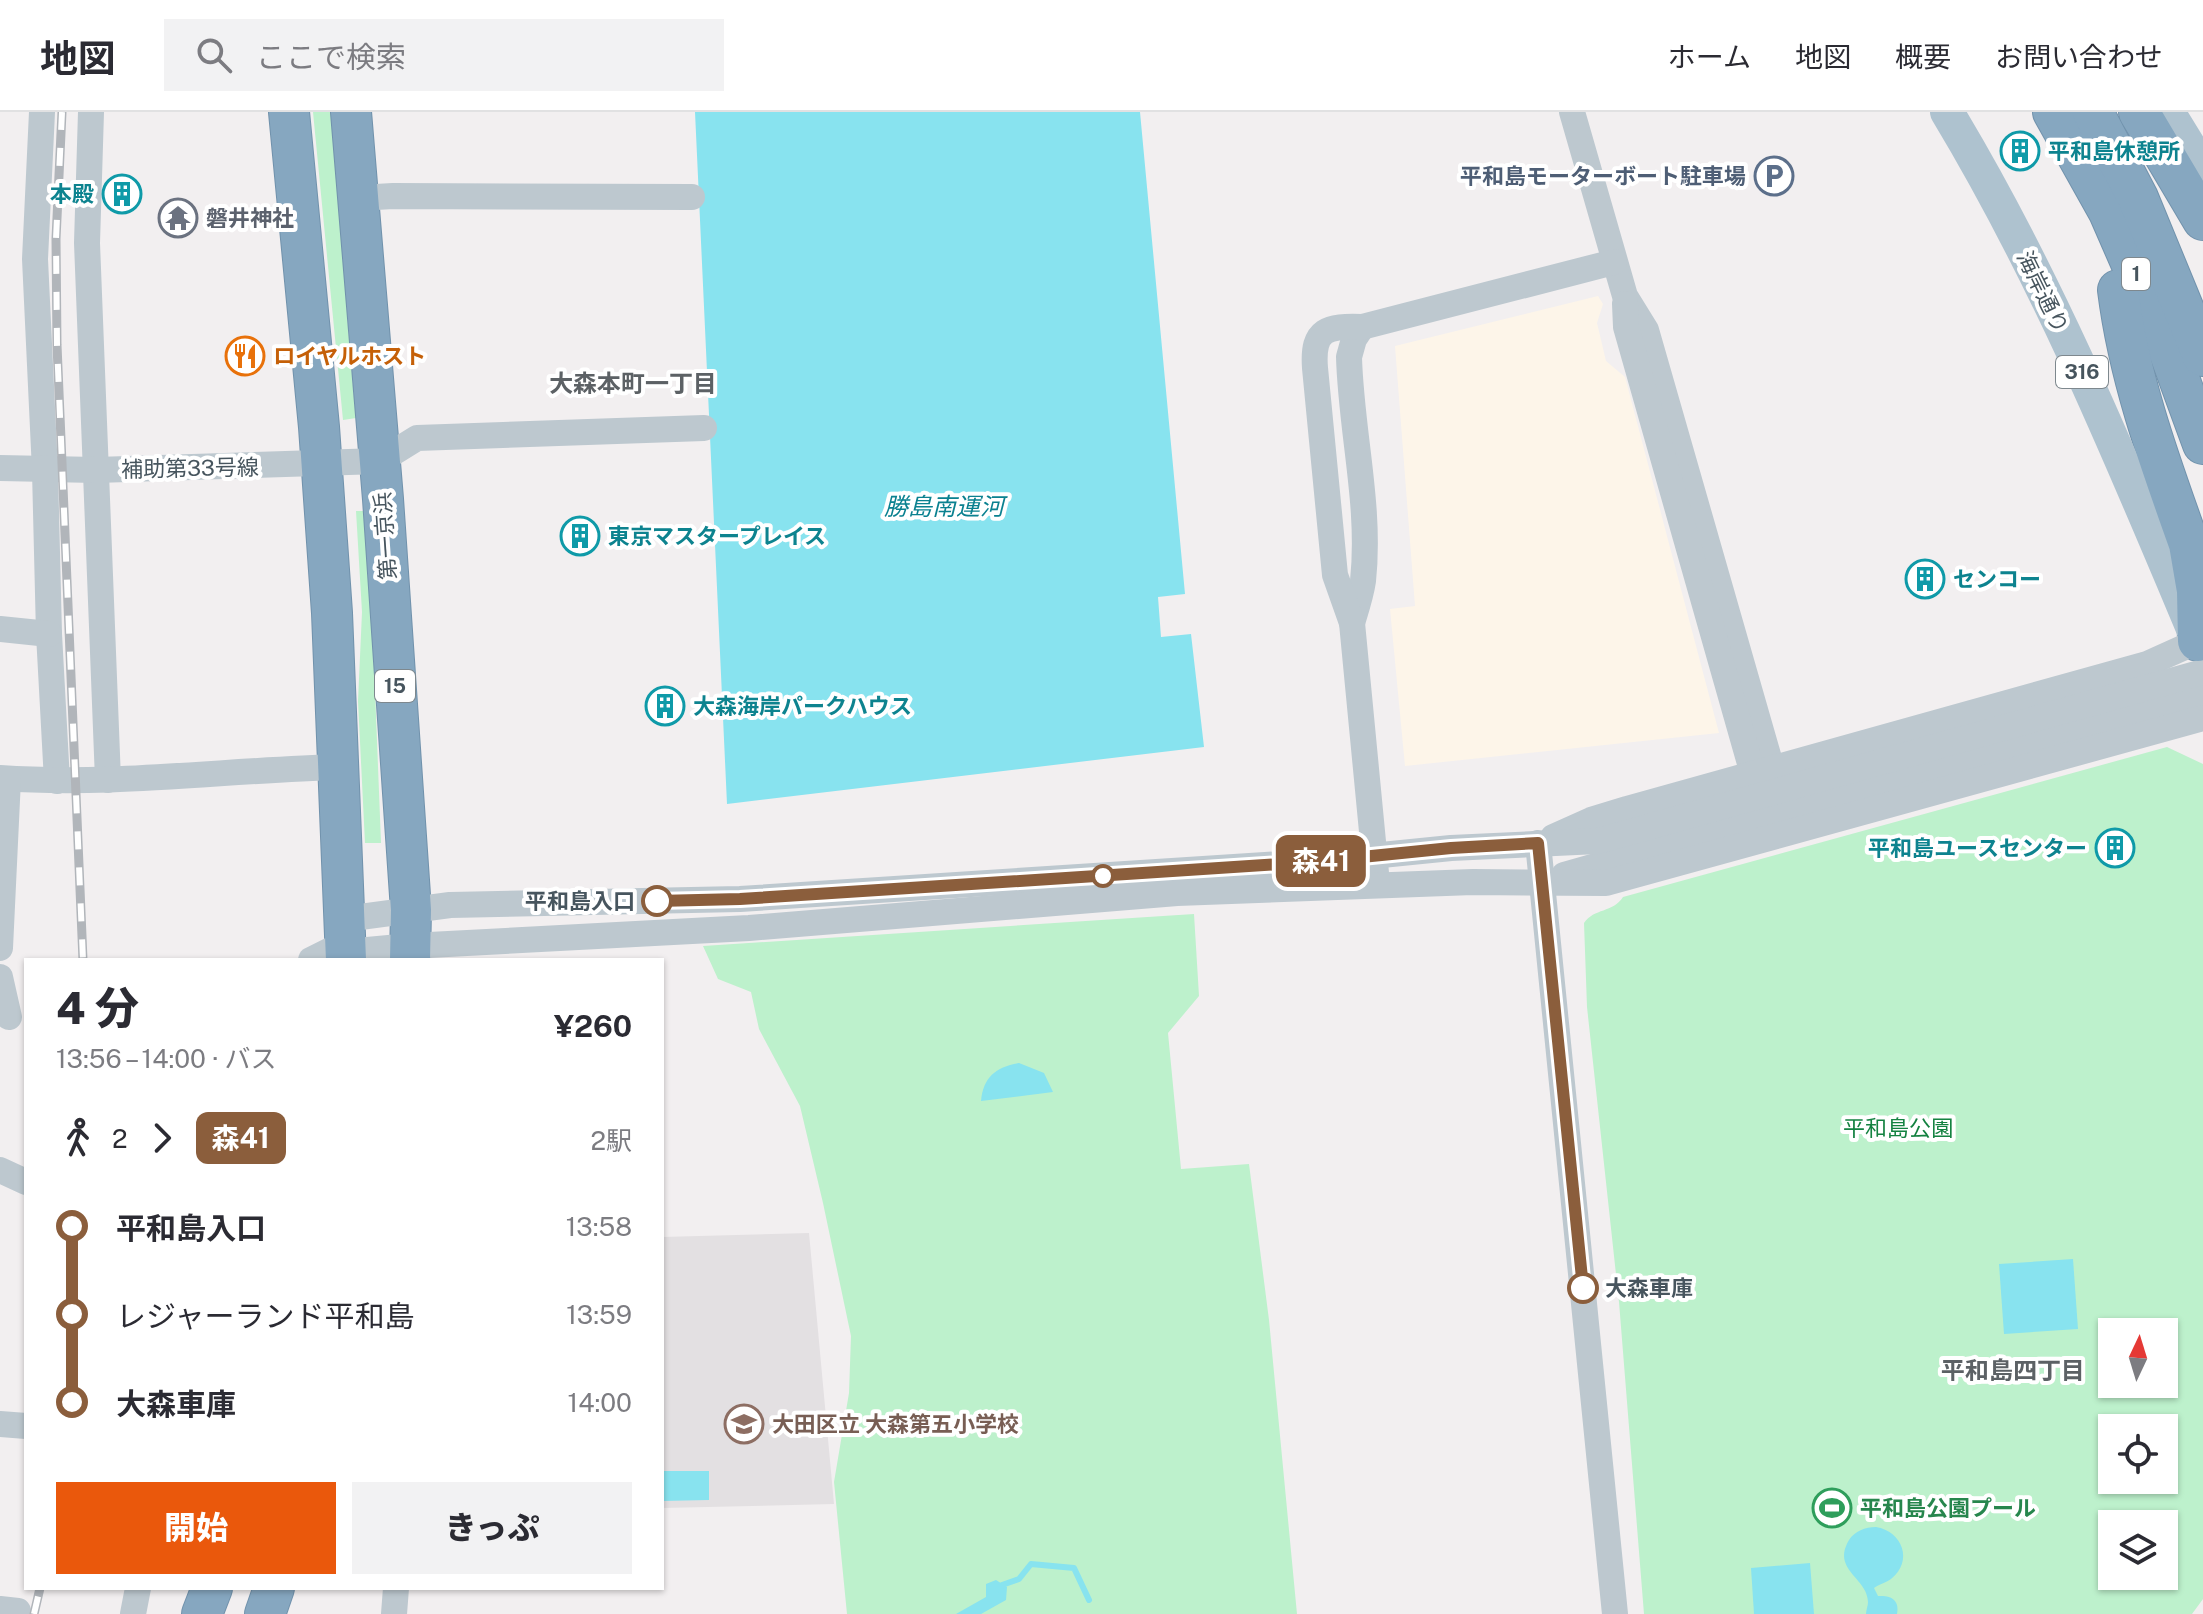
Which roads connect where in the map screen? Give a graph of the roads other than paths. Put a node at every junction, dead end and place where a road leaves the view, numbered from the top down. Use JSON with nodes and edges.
{"nodes":[{"id":1,"x":42,"y":112,"type":"edge"},
{"id":2,"x":91,"y":112,"type":"edge"},
{"id":3,"x":289,"y":112,"type":"edge"},
{"id":4,"x":351,"y":112,"type":"edge"},
{"id":5,"x":1572,"y":112,"type":"edge"},
{"id":6,"x":1947,"y":112,"type":"edge"},
{"id":7,"x":2093,"y":112,"type":"edge"},
{"id":8,"x":2139,"y":112,"type":"edge"},
{"id":9,"x":2168,"y":112,"type":"edge"},
{"id":10,"x":2062,"y":129,"type":"edge"},
{"id":11,"x":2203,"y":169,"type":"edge"},
{"id":12,"x":692,"y":197,"type":"dead end"},
{"id":13,"x":359,"y":198,"type":"junction"},
{"id":14,"x":2203,"y":220,"type":"edge"},
{"id":15,"x":1614,"y":262,"type":"junction"},
{"id":16,"x":2118,"y":290,"type":"junction"},
{"id":17,"x":1362,"y":327,"type":"junction"},
{"id":18,"x":2203,"y":356,"type":"edge"},
{"id":19,"x":704,"y":428,"type":"dead end"},
{"id":20,"x":2203,"y":444,"type":"edge"},
{"id":21,"x":2203,"y":459,"type":"edge"},
{"id":22,"x":380,"y":461,"type":"junction"},
{"id":23,"x":322,"y":463,"type":"junction"},
{"id":24,"x":0,"y":468,"type":"edge"},
{"id":25,"x":96,"y":470,"type":"junction"},
{"id":26,"x":45,"y":471,"type":"junction"},
{"id":27,"x":1352,"y":623,"type":"junction"},
{"id":28,"x":0,"y":629,"type":"edge"},
{"id":29,"x":49,"y":634,"type":"junction"},
{"id":30,"x":2201,"y":656,"type":"edge"},
{"id":31,"x":2203,"y":694,"type":"edge"},
{"id":32,"x":2203,"y":718,"type":"edge"},
{"id":33,"x":339,"y":767,"type":"junction"},
{"id":34,"x":1763,"y":772,"type":"junction"},
{"id":35,"x":4,"y":779,"type":"edge"},
{"id":36,"x":108,"y":780,"type":"junction"},
{"id":37,"x":57,"y":781,"type":"junction"},
{"id":38,"x":1840,"y":784,"type":"junction"},
{"id":39,"x":1538,"y":843,"type":"junction"},
{"id":40,"x":1374,"y":855,"type":"junction"},
{"id":41,"x":1542,"y":881,"type":"junction"},
{"id":42,"x":1378,"y":886,"type":"junction"},
{"id":43,"x":410,"y":939,"type":"edge"},
{"id":44,"x":338,"y":947,"type":"edge"},
{"id":45,"x":0,"y":948,"type":"edge"},
{"id":46,"x":0,"y":977,"type":"edge"},
{"id":47,"x":12,"y":1016,"type":"edge"},
{"id":48,"x":0,"y":1170,"type":"edge"},
{"id":49,"x":24,"y":1181,"type":"edge"},
{"id":50,"x":0,"y":1424,"type":"edge"},
{"id":51,"x":24,"y":1426,"type":"edge"},
{"id":52,"x":138,"y":1590,"type":"edge"},
{"id":53,"x":211,"y":1590,"type":"edge"},
{"id":54,"x":273,"y":1590,"type":"edge"},
{"id":55,"x":396,"y":1590,"type":"edge"},
{"id":56,"x":0,"y":1609,"type":"edge"},
{"id":57,"x":18,"y":1614,"type":"edge"},
{"id":58,"x":133,"y":1614,"type":"edge"},
{"id":59,"x":202,"y":1614,"type":"edge"},
{"id":60,"x":265,"y":1614,"type":"edge"},
{"id":61,"x":394,"y":1614,"type":"edge"},
{"id":62,"x":1615,"y":1614,"type":"edge"}],
"edges":[{"from":1,"to":26,"type":"street"},
{"from":2,"to":25,"type":"street"},
{"from":3,"to":23,"type":"highway"},
{"from":4,"to":13,"type":"highway","name":"第一京浜","number":"15"},
{"from":5,"to":15,"type":"street"},
{"from":6,"to":30,"type":"main road","name":"海岸通り","number":"316"},
{"from":7,"to":18,"type":"highway","number":"1"},
{"from":8,"to":14,"type":"highway"},
{"from":9,"to":11,"type":"main road"},
{"from":10,"to":16,"type":"highway"},
{"from":10,"to":20,"type":"highway","number":"1"},
{"from":12,"to":13,"type":"street"},
{"from":13,"to":22,"type":"highway","name":"第一京浜","number":"15"},
{"from":15,"to":17,"type":"street"},
{"from":15,"to":34,"type":"street"},
{"from":16,"to":21,"type":"highway"},
{"from":16,"to":30,"type":"highway"},
{"from":17,"to":27,"type":"street"},
{"from":17,"to":27,"type":"street"},
{"from":19,"to":22,"type":"street"},
{"from":22,"to":23,"type":"street","name":"補助第33号線"},
{"from":22,"to":43,"type":"highway","name":"第一京浜","number":"15"},
{"from":23,"to":25,"type":"street","name":"補助第33号線"},
{"from":23,"to":33,"type":"highway"},
{"from":24,"to":26,"type":"street","name":"補助第33号線"},
{"from":25,"to":26,"type":"street","name":"補助第33号線"},
{"from":25,"to":36,"type":"street"},
{"from":26,"to":29,"type":"street"},
{"from":27,"to":40,"type":"street"},
{"from":28,"to":29,"type":"street"},
{"from":29,"to":37,"type":"street"},
{"from":30,"to":34,"type":"street"},
{"from":30,"to":38,"type":"street"},
{"from":31,"to":38,"type":"street"},
{"from":32,"to":41,"type":"street"},
{"from":33,"to":36,"type":"street"},
{"from":33,"to":44,"type":"highway"},
{"from":34,"to":39,"type":"street"},
{"from":35,"to":37,"type":"street"},
{"from":35,"to":45,"type":"street"},
{"from":36,"to":37,"type":"street"},
{"from":38,"to":39,"type":"street"},
{"from":38,"to":41,"type":"street"},
{"from":39,"to":40,"type":"street"},
{"from":39,"to":41,"type":"street"},
{"from":40,"to":42,"type":"street"},
{"from":40,"to":43,"type":"street"},
{"from":41,"to":42,"type":"street"},
{"from":41,"to":62,"type":"street"},
{"from":42,"to":43,"type":"street"},
{"from":43,"to":44,"type":"street"},
{"from":43,"to":44,"type":"street"},
{"from":46,"to":47,"type":"street"},
{"from":48,"to":49,"type":"street"},
{"from":50,"to":51,"type":"street"},
{"from":52,"to":58,"type":"street"},
{"from":53,"to":59,"type":"highway"},
{"from":54,"to":60,"type":"highway"},
{"from":55,"to":61,"type":"street"},
{"from":56,"to":57,"type":"street"}]}
